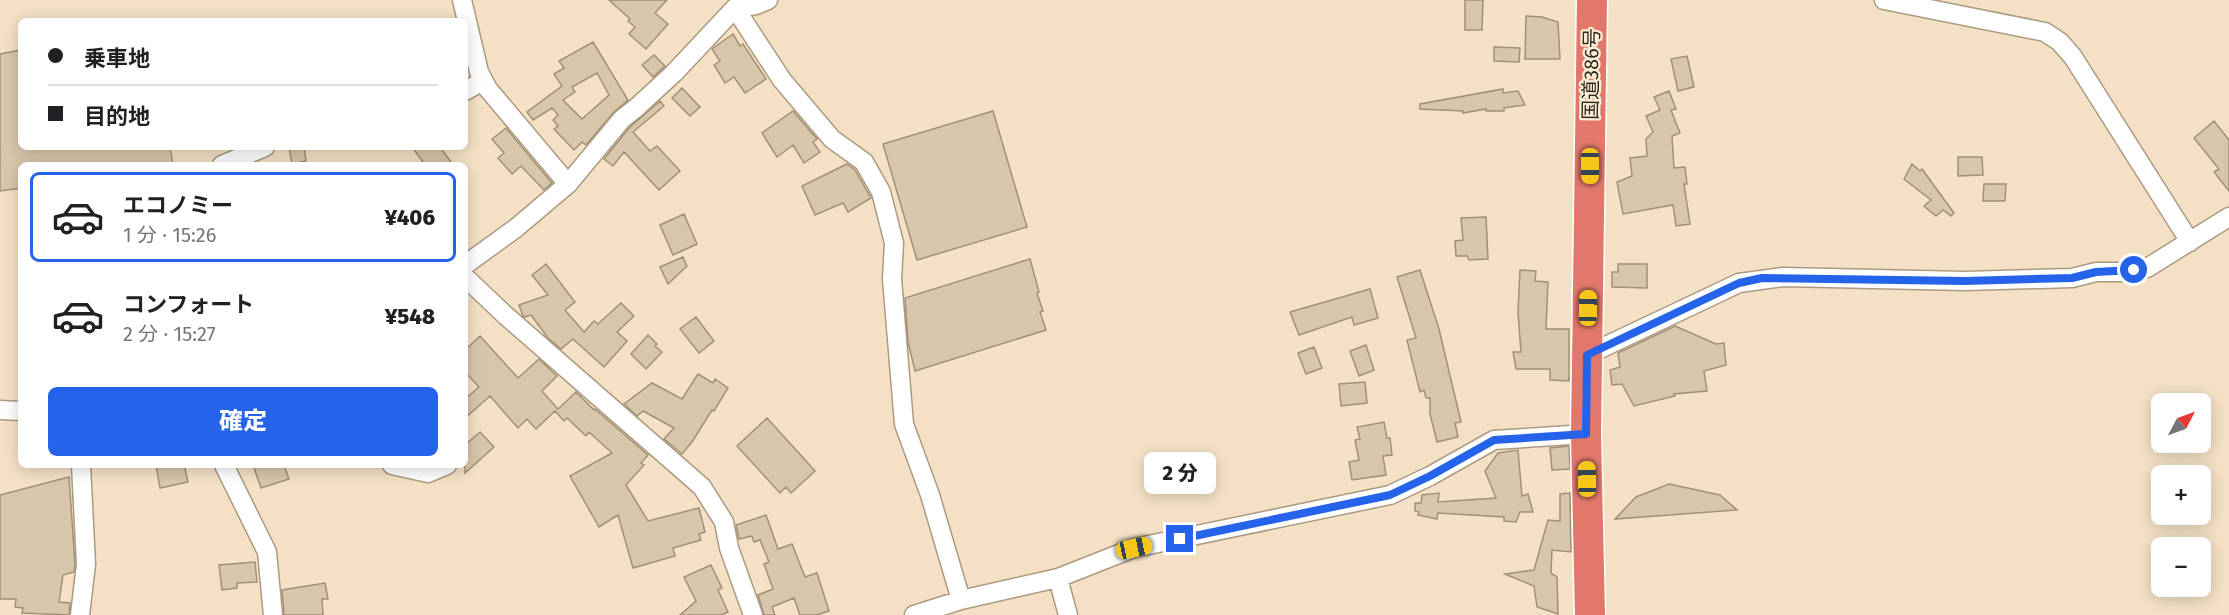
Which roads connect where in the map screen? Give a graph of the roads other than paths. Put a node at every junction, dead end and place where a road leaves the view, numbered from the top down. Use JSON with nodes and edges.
{"nodes":[{"id":1,"x":462,"y":0,"type":"edge"},
{"id":2,"x":768,"y":0,"type":"edge"},
{"id":3,"x":1592,"y":0,"type":"edge"},
{"id":4,"x":1884,"y":0,"type":"edge"},
{"id":5,"x":735,"y":8,"type":"junction"},
{"id":6,"x":466,"y":18,"type":"edge"},
{"id":7,"x":468,"y":25,"type":"edge"},
{"id":8,"x":483,"y":81,"type":"junction"},
{"id":9,"x":468,"y":89,"type":"edge"},
{"id":10,"x":258,"y":150,"type":"edge"},
{"id":11,"x":229,"y":162,"type":"edge"},
{"id":12,"x":568,"y":184,"type":"junction"},
{"id":13,"x":2229,"y":217,"type":"edge"},
{"id":14,"x":2190,"y":242,"type":"junction"},
{"id":15,"x":468,"y":263,"type":"edge"},
{"id":16,"x":468,"y":280,"type":"edge"},
{"id":17,"x":1587,"y":355,"type":"junction"},
{"id":18,"x":0,"y":410,"type":"edge"},
{"id":19,"x":18,"y":411,"type":"edge"},
{"id":20,"x":1586,"y":434,"type":"junction"},
{"id":21,"x":81,"y":468,"type":"edge"},
{"id":22,"x":225,"y":468,"type":"edge"},
{"id":23,"x":406,"y":468,"type":"edge"},
{"id":24,"x":440,"y":468,"type":"edge"},
{"id":25,"x":1058,"y":578,"type":"junction"},
{"id":26,"x":961,"y":600,"type":"junction"},
{"id":27,"x":919,"y":614,"type":"edge"},
{"id":28,"x":80,"y":615,"type":"edge"},
{"id":29,"x":273,"y":615,"type":"edge"},
{"id":30,"x":753,"y":615,"type":"edge"},
{"id":31,"x":1068,"y":615,"type":"edge"},
{"id":32,"x":1590,"y":615,"type":"edge"}],
"edges":[{"from":1,"to":6,"type":"street"},
{"from":2,"to":5,"type":"street"},
{"from":3,"to":17,"type":"highway","name":"国道386号"},
{"from":4,"to":14,"type":"street"},
{"from":5,"to":12,"type":"street"},
{"from":5,"to":26,"type":"street"},
{"from":7,"to":8,"type":"street"},
{"from":8,"to":9,"type":"street"},
{"from":8,"to":12,"type":"street"},
{"from":10,"to":11,"type":"street"},
{"from":12,"to":15,"type":"street"},
{"from":13,"to":14,"type":"street"},
{"from":14,"to":17,"type":"street"},
{"from":16,"to":30,"type":"street"},
{"from":17,"to":20,"type":"highway","name":"国道386号"},
{"from":18,"to":19,"type":"street"},
{"from":20,"to":25,"type":"street"},
{"from":20,"to":32,"type":"highway","name":"国道386号"},
{"from":21,"to":28,"type":"street"},
{"from":22,"to":29,"type":"street"},
{"from":23,"to":24,"type":"street"},
{"from":25,"to":26,"type":"street"},
{"from":25,"to":31,"type":"street"},
{"from":26,"to":27,"type":"street"}]}
